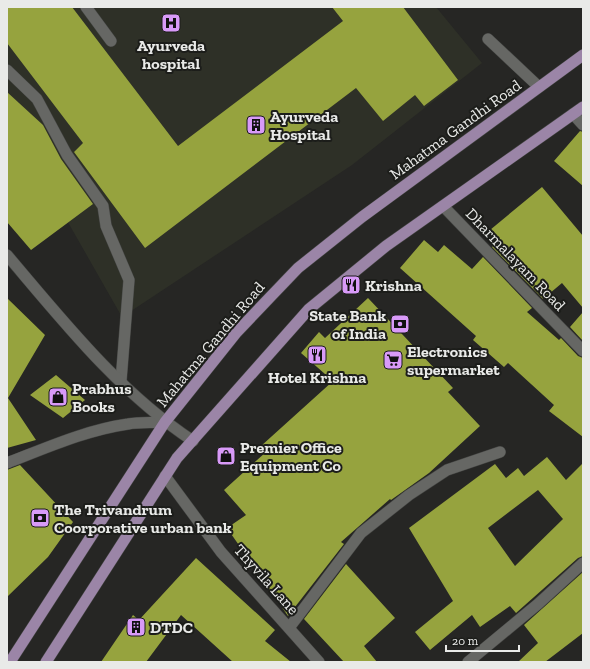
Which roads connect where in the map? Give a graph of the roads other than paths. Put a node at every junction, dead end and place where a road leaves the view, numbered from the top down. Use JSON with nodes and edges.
{"nodes":[{"id":1,"x":86,"y":7,"type":"edge"},
{"id":2,"x":488,"y":39,"type":"dead end"},
{"id":3,"x":111,"y":41,"type":"dead end"},
{"id":4,"x":583,"y":56,"type":"edge"},
{"id":5,"x":7,"y":70,"type":"edge"},
{"id":6,"x":539,"y":88,"type":"junction"},
{"id":7,"x":583,"y":107,"type":"edge"},
{"id":8,"x":573,"y":114,"type":"junction"},
{"id":9,"x":583,"y":125,"type":"edge"},
{"id":10,"x":442,"y":206,"type":"junction"},
{"id":11,"x":7,"y":255,"type":"edge"},
{"id":12,"x":583,"y":351,"type":"edge"},
{"id":13,"x":121,"y":381,"type":"junction"},
{"id":14,"x":165,"y":422,"type":"junction"},
{"id":15,"x":193,"y":441,"type":"junction"},
{"id":16,"x":500,"y":452,"type":"dead end"},
{"id":17,"x":7,"y":463,"type":"edge"},
{"id":18,"x":165,"y":476,"type":"junction"},
{"id":19,"x":583,"y":563,"type":"edge"},
{"id":20,"x":289,"y":628,"type":"junction"},
{"id":21,"x":10,"y":662,"type":"edge"},
{"id":22,"x":46,"y":662,"type":"edge"},
{"id":23,"x":319,"y":662,"type":"edge"},
{"id":24,"x":468,"y":662,"type":"edge"}],
"edges":[{"from":1,"to":3,"type":"street"},
{"from":2,"to":6,"type":"street"},
{"from":4,"to":6,"type":"main road","name":"Mahatma Gandhi Road"},
{"from":5,"to":13,"type":"street"},
{"from":6,"to":14,"type":"main road","name":"Mahatma Gandhi Road"},
{"from":7,"to":8,"type":"main road"},
{"from":8,"to":9,"type":"street"},
{"from":8,"to":10,"type":"main road"},
{"from":10,"to":12,"type":"street","name":"Dharmalayam Road"},
{"from":10,"to":15,"type":"main road"},
{"from":11,"to":13,"type":"street"},
{"from":13,"to":14,"type":"street"},
{"from":14,"to":15,"type":"street"},
{"from":14,"to":17,"type":"street"},
{"from":14,"to":21,"type":"main road","name":"Mahatma Gandhi Road"},
{"from":15,"to":18,"type":"main road"},
{"from":16,"to":20,"type":"street"},
{"from":18,"to":20,"type":"street","name":"Thyvila Lane"},
{"from":18,"to":22,"type":"main road"},
{"from":19,"to":24,"type":"street"},
{"from":20,"to":23,"type":"street","name":"Thyvila Lane"}]}
